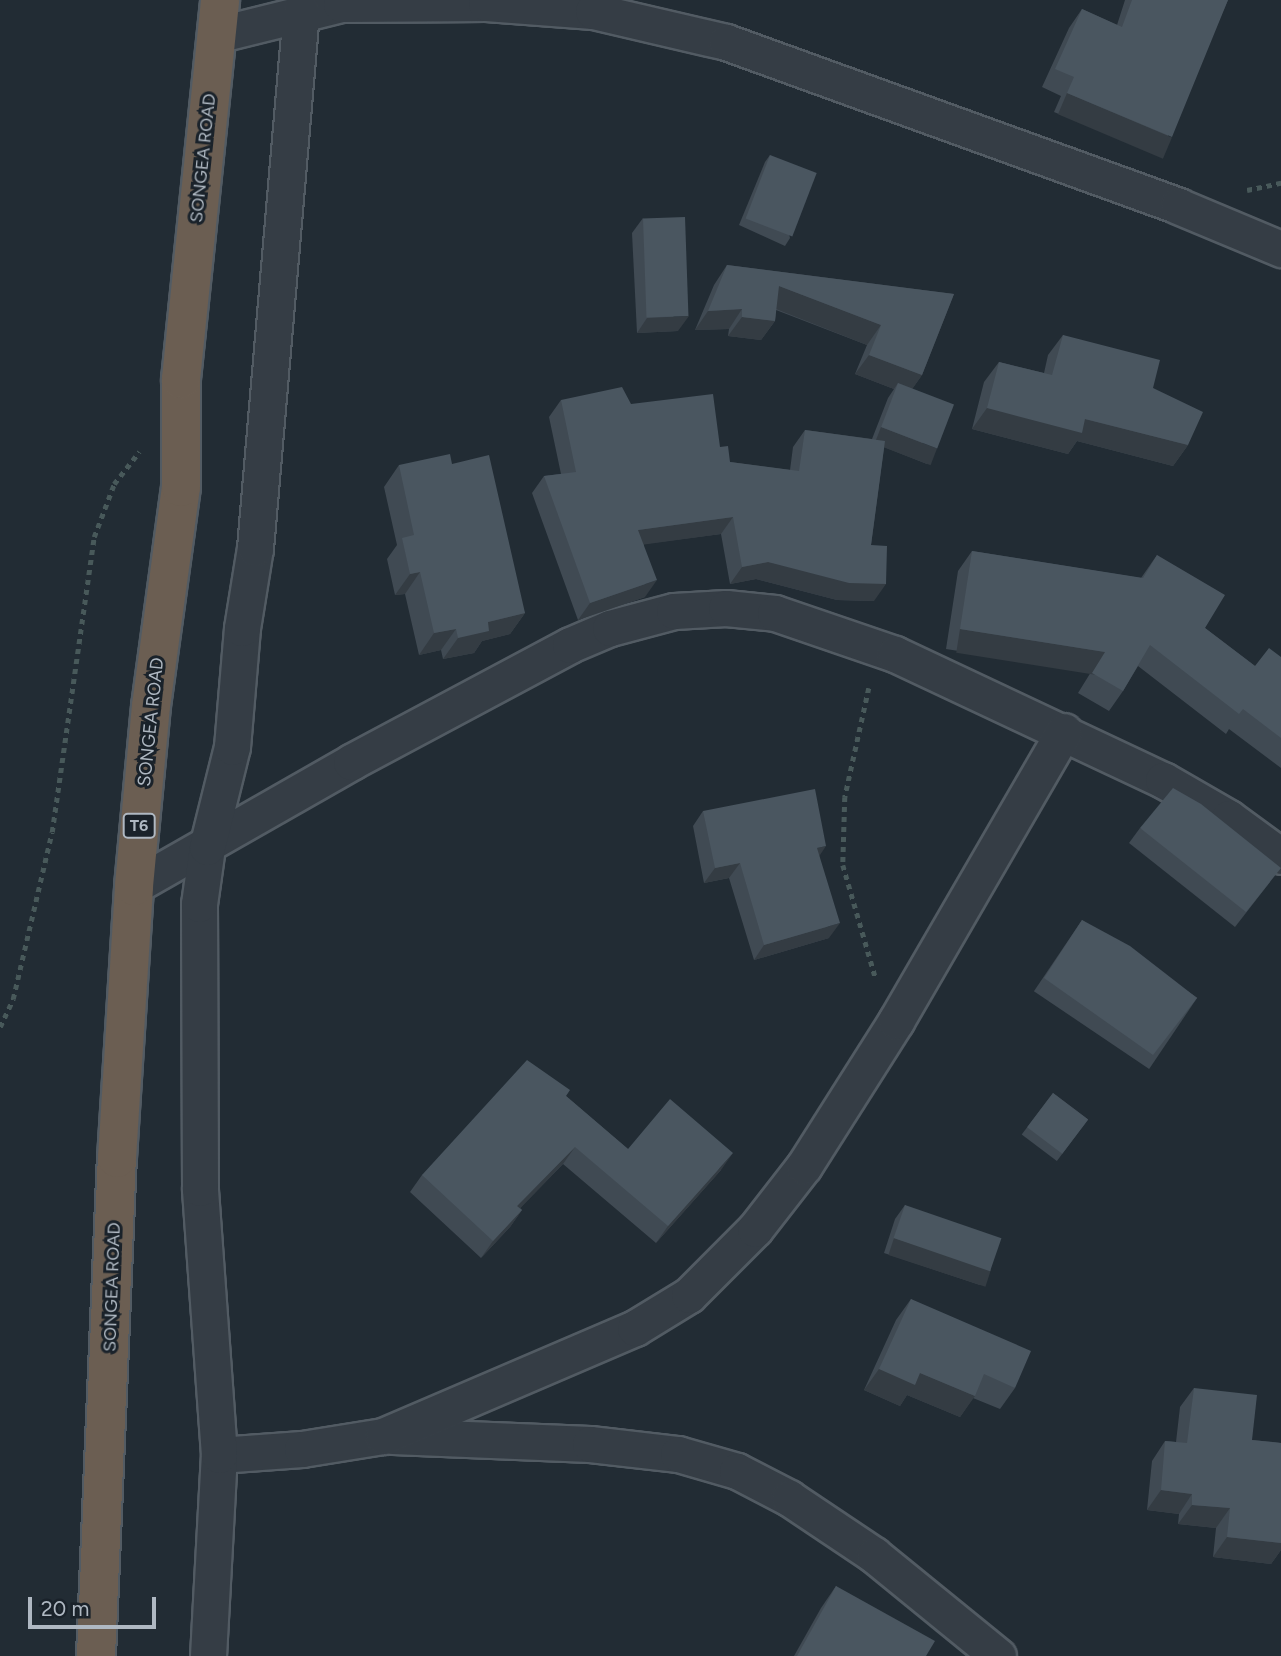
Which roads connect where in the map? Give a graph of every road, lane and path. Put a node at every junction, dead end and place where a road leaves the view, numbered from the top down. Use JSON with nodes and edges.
{"nodes":[{"id":1,"x":597,"y":6,"type":"edge"},
{"id":2,"x":301,"y":11,"type":"junction"},
{"id":3,"x":218,"y":18,"type":"edge"},
{"id":4,"x":1281,"y":249,"type":"edge"},
{"id":5,"x":142,"y":449,"type":"dead end"},
{"id":6,"x":877,"y":647,"type":"junction"},
{"id":7,"x":1064,"y":731,"type":"junction"},
{"id":8,"x":206,"y":847,"type":"junction"},
{"id":9,"x":1281,"y":856,"type":"edge"},
{"id":10,"x":134,"y":886,"type":"junction"},
{"id":11,"x":896,"y":1021,"type":"junction"},
{"id":12,"x":0,"y":1027,"type":"edge"},
{"id":13,"x":383,"y":1436,"type":"junction"},
{"id":14,"x":219,"y":1455,"type":"junction"},
{"id":15,"x":96,"y":1656,"type":"edge"},
{"id":16,"x":208,"y":1656,"type":"edge"},
{"id":17,"x":998,"y":1656,"type":"edge"}],
"edges":[{"from":1,"to":2,"type":"street"},
{"from":1,"to":4,"type":"street"},
{"from":2,"to":3,"type":"street"},
{"from":2,"to":8,"type":"street"},
{"from":3,"to":10,"type":"highway","name":"SONGEA ROAD","number":"T6"},
{"from":5,"to":12,"type":"path"},
{"from":6,"to":7,"type":"street"},
{"from":6,"to":8,"type":"street"},
{"from":6,"to":11,"type":"path"},
{"from":7,"to":9,"type":"street"},
{"from":7,"to":11,"type":"street"},
{"from":8,"to":10,"type":"street"},
{"from":8,"to":14,"type":"street"},
{"from":10,"to":15,"type":"highway","name":"SONGEA ROAD","number":"T6"},
{"from":11,"to":13,"type":"street"},
{"from":13,"to":14,"type":"street"},
{"from":13,"to":17,"type":"street"},
{"from":14,"to":16,"type":"street"}]}
